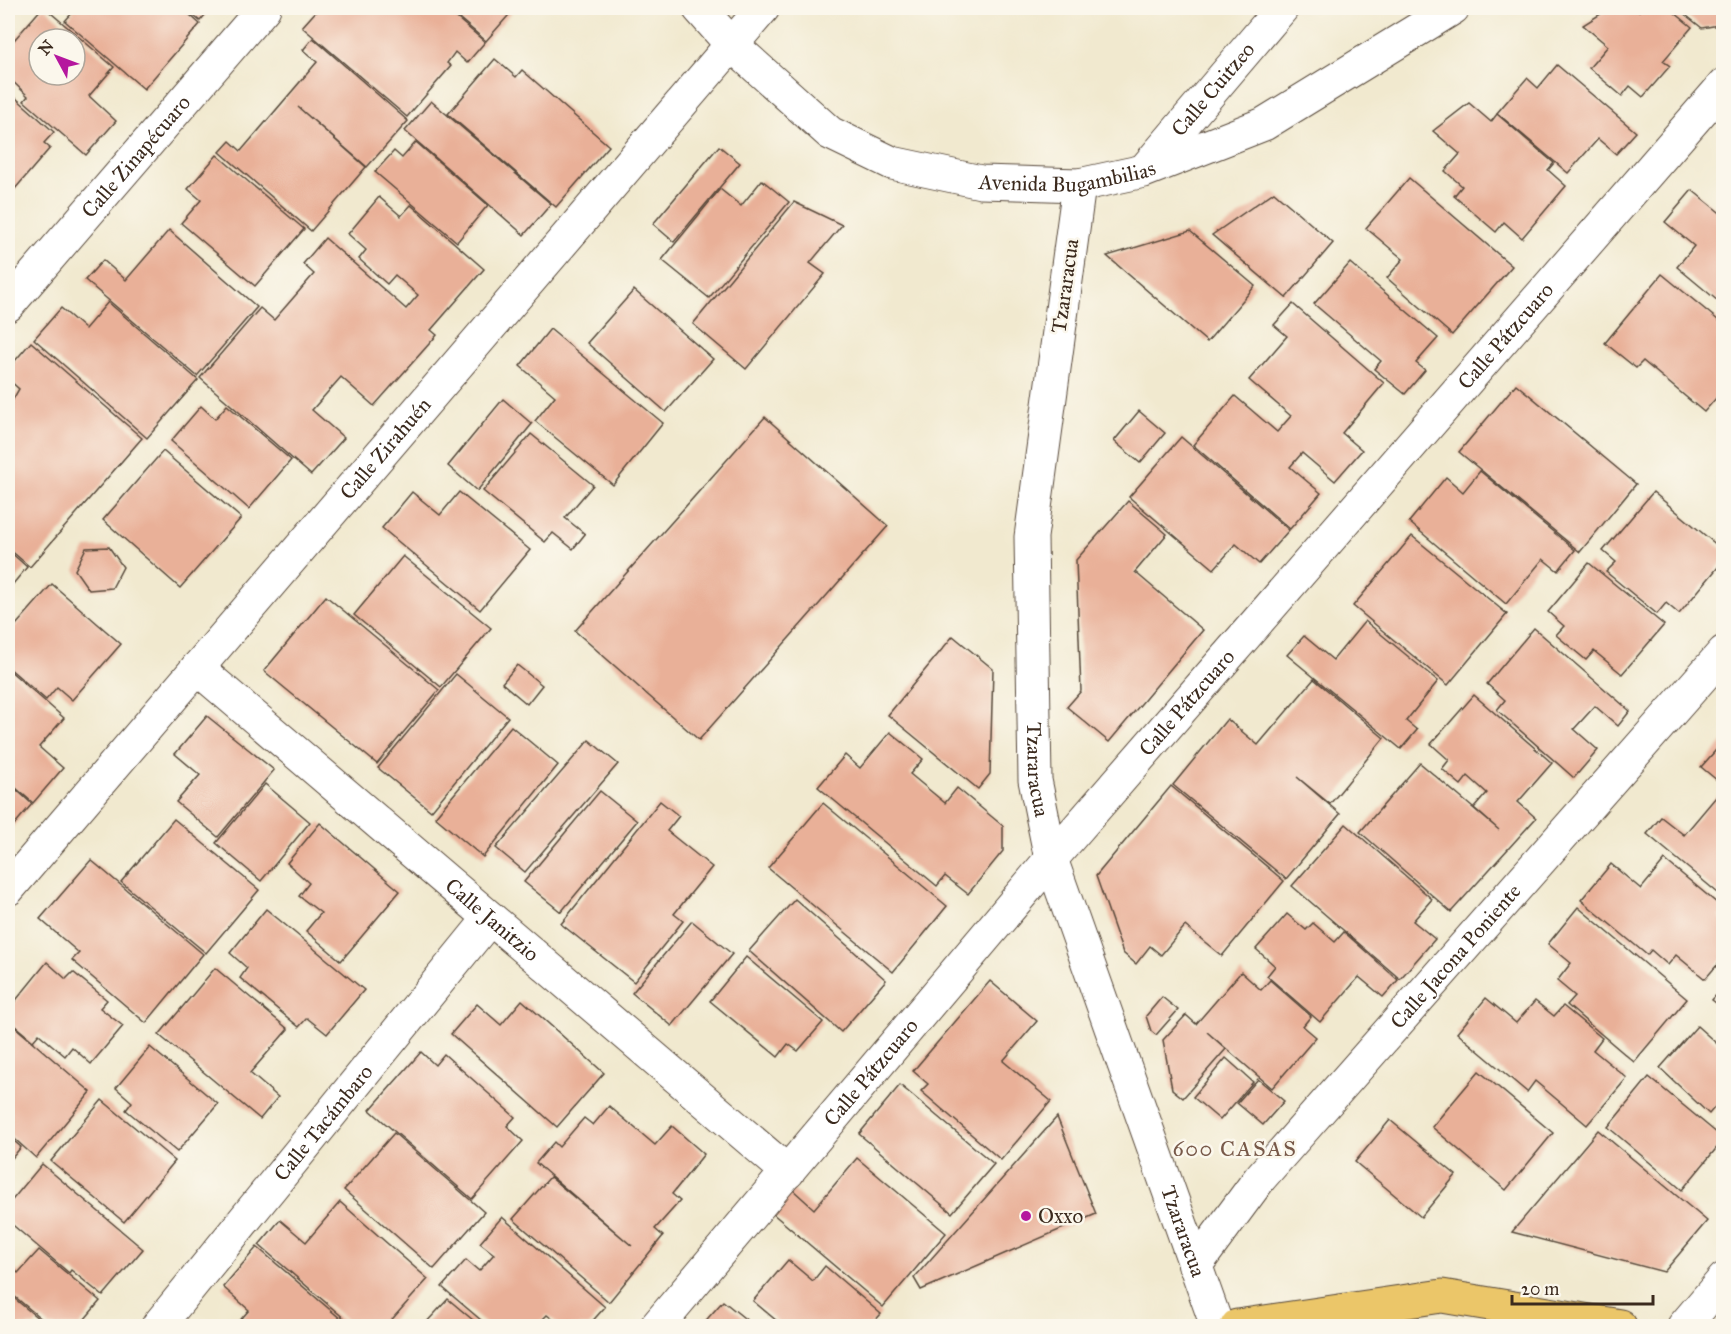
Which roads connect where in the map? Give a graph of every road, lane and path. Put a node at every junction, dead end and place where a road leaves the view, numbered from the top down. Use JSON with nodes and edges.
{"nodes":[{"id":1,"x":264,"y":8,"type":"edge"},
{"id":2,"x":699,"y":8,"type":"edge"},
{"id":3,"x":763,"y":8,"type":"edge"},
{"id":4,"x":1282,"y":8,"type":"edge"},
{"id":5,"x":1453,"y":8,"type":"edge"},
{"id":6,"x":732,"y":45,"type":"junction"},
{"id":7,"x":1724,"y":85,"type":"edge"},
{"id":8,"x":1144,"y":171,"type":"junction"},
{"id":9,"x":1079,"y":185,"type":"junction"},
{"id":10,"x":8,"y":305,"type":"edge"},
{"id":11,"x":1724,"y":652,"type":"edge"},
{"id":12,"x":197,"y":668,"type":"junction"},
{"id":13,"x":1051,"y":859,"type":"junction"},
{"id":14,"x":8,"y":889,"type":"edge"},
{"id":15,"x":490,"y":918,"type":"junction"},
{"id":16,"x":788,"y":1172,"type":"junction"},
{"id":17,"x":1195,"y":1266,"type":"junction"},
{"id":18,"x":1724,"y":1279,"type":"edge"},
{"id":19,"x":158,"y":1326,"type":"edge"},
{"id":20,"x":657,"y":1326,"type":"edge"},
{"id":21,"x":1217,"y":1326,"type":"edge"},
{"id":22,"x":1237,"y":1326,"type":"edge"},
{"id":23,"x":1620,"y":1326,"type":"edge"},
{"id":24,"x":1684,"y":1326,"type":"edge"}],
"edges":[{"from":1,"to":10,"type":"street","name":"Calle Zinapécuaro"},
{"from":2,"to":6,"type":"street","name":"Avenida Bugambilias"},
{"from":3,"to":6,"type":"street","name":"Calle Zirahuén"},
{"from":4,"to":8,"type":"street","name":"Calle Cuitzeo"},
{"from":5,"to":8,"type":"street","name":"Avenida Bugambilias"},
{"from":6,"to":9,"type":"street","name":"Avenida Bugambilias"},
{"from":6,"to":12,"type":"street","name":"Calle Zirahuén"},
{"from":7,"to":13,"type":"street","name":"Calle Pátzcuaro"},
{"from":8,"to":9,"type":"street","name":"Avenida Bugambilias"},
{"from":9,"to":13,"type":"street","name":"Tzararacua"},
{"from":11,"to":17,"type":"street","name":"Calle Jacona Poniente"},
{"from":12,"to":14,"type":"street","name":"Calle Zirahuén"},
{"from":12,"to":15,"type":"street","name":"Calle Janitzio"},
{"from":13,"to":16,"type":"street","name":"Calle Pátzcuaro"},
{"from":13,"to":17,"type":"street","name":"Tzararacua"},
{"from":15,"to":16,"type":"street","name":"Calle Janitzio"},
{"from":15,"to":19,"type":"street","name":"Calle Tacámbaro"},
{"from":16,"to":20,"type":"street","name":"Calle Pátzcuaro"},
{"from":17,"to":21,"type":"street","name":"Tzararacua"},
{"from":18,"to":24,"type":"street"},
{"from":22,"to":23,"type":"main road"}]}
